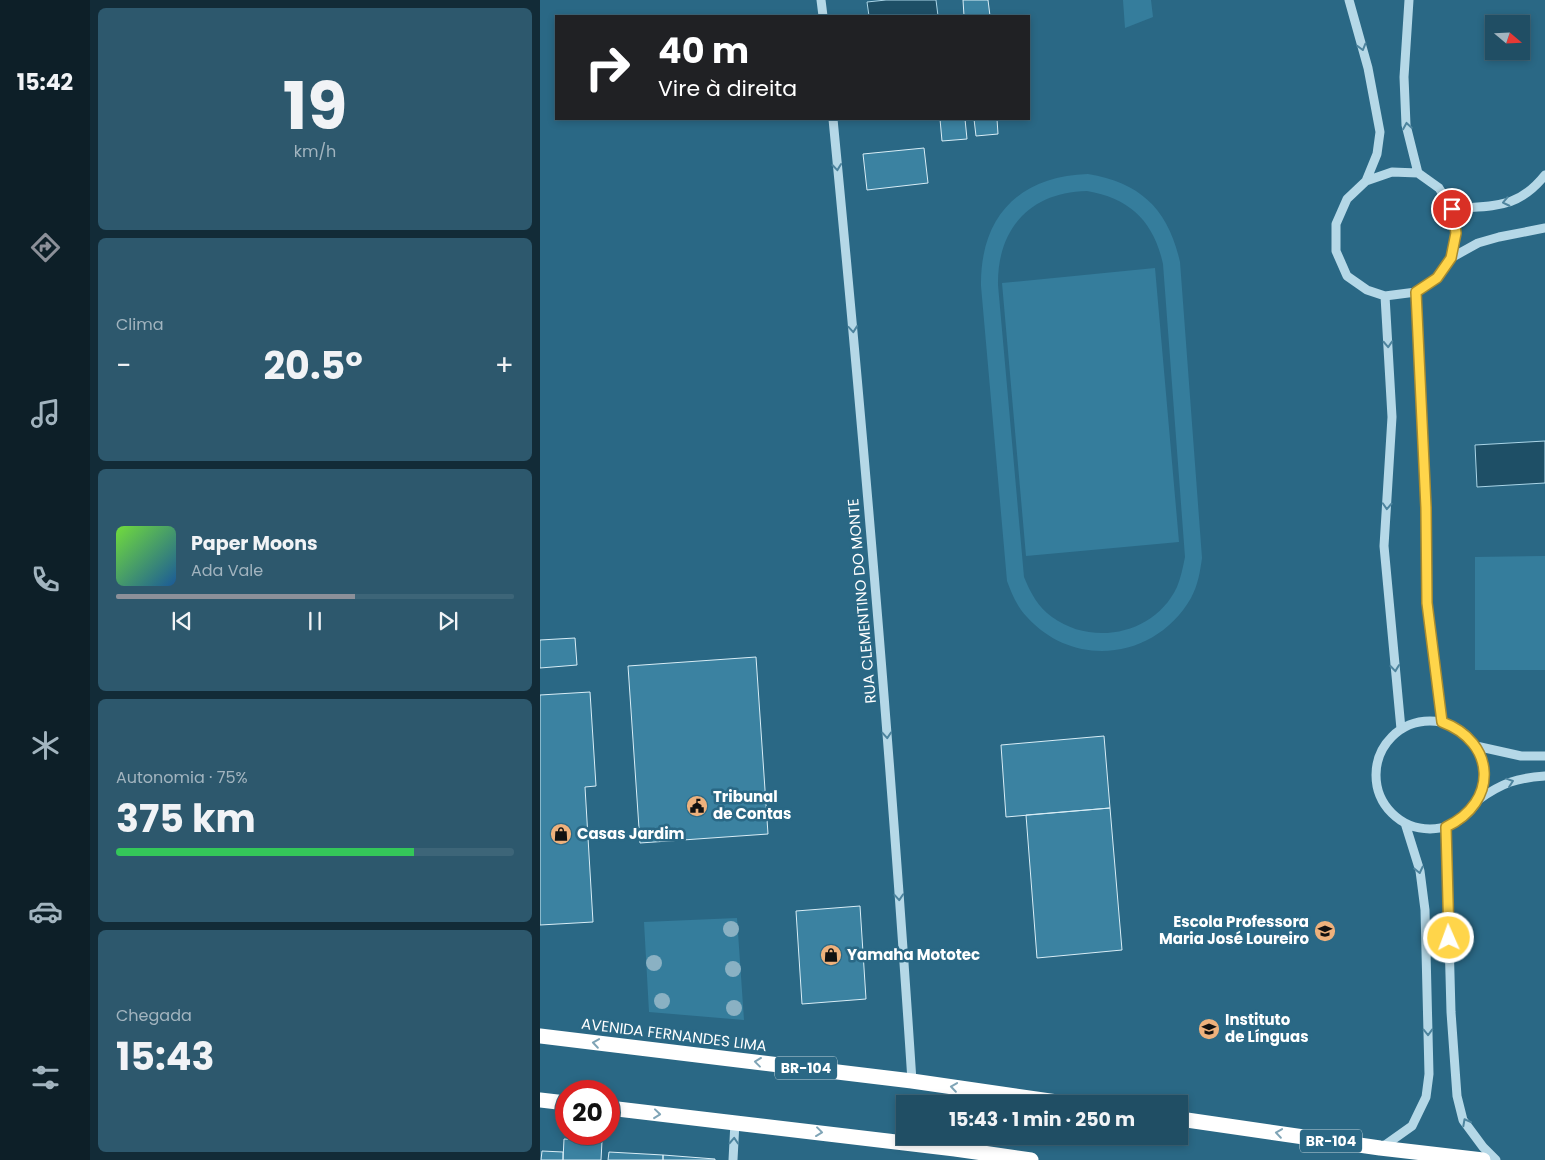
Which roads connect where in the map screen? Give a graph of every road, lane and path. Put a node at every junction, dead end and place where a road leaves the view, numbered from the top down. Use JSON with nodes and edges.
{"nodes":[{"id":1,"x":821,"y":0,"type":"edge"},
{"id":2,"x":1349,"y":0,"type":"edge"},
{"id":3,"x":1408,"y":0,"type":"edge"},
{"id":4,"x":823,"y":15,"type":"edge"},
{"id":5,"x":833,"y":120,"type":"edge"},
{"id":6,"x":1418,"y":174,"type":"junction"},
{"id":7,"x":1545,"y":175,"type":"edge"},
{"id":8,"x":1366,"y":181,"type":"junction"},
{"id":9,"x":1452,"y":209,"type":"junction"},
{"id":10,"x":1545,"y":228,"type":"edge"},
{"id":11,"x":1451,"y":258,"type":"junction"},
{"id":12,"x":1416,"y":292,"type":"junction"},
{"id":13,"x":1385,"y":296,"type":"junction"},
{"id":14,"x":1442,"y":722,"type":"junction"},
{"id":15,"x":1401,"y":730,"type":"junction"},
{"id":16,"x":1476,"y":746,"type":"junction"},
{"id":17,"x":1545,"y":756,"type":"edge"},
{"id":18,"x":1545,"y":776,"type":"edge"},
{"id":19,"x":1478,"y":800,"type":"junction"},
{"id":20,"x":1405,"y":823,"type":"junction"},
{"id":21,"x":1446,"y":827,"type":"junction"},
{"id":22,"x":540,"y":1036,"type":"edge"},
{"id":23,"x":912,"y":1081,"type":"junction"},
{"id":24,"x":1009,"y":1095,"type":"edge"},
{"id":25,"x":540,"y":1100,"type":"edge"},
{"id":26,"x":555,"y":1102,"type":"edge"},
{"id":27,"x":620,"y":1109,"type":"edge"},
{"id":28,"x":1188,"y":1120,"type":"edge"},
{"id":29,"x":734,"y":1122,"type":"junction"},
{"id":30,"x":1380,"y":1148,"type":"junction"},
{"id":31,"x":955,"y":1154,"type":"edge"},
{"id":32,"x":733,"y":1160,"type":"edge"},
{"id":33,"x":1031,"y":1160,"type":"edge"},
{"id":34,"x":1483,"y":1160,"type":"edge"},
{"id":35,"x":1496,"y":1160,"type":"edge"}],
"edges":[{"from":1,"to":4,"type":"street"},
{"from":2,"to":8,"type":"street","one_way":true},
{"from":6,"to":3,"type":"street","one_way":true},
{"from":5,"to":23,"type":"street","name":"RUA CLEMENTINO DO MONTE","one_way":true},
{"from":6,"to":8,"type":"street"},
{"from":6,"to":9,"type":"street"},
{"from":7,"to":9,"type":"street","one_way":true},
{"from":8,"to":13,"type":"street"},
{"from":9,"to":11,"type":"street"},
{"from":10,"to":11,"type":"street"},
{"from":11,"to":12,"type":"street"},
{"from":12,"to":13,"type":"street"},
{"from":12,"to":14,"type":"street"},
{"from":13,"to":15,"type":"street","one_way":true},
{"from":14,"to":15,"type":"street"},
{"from":14,"to":16,"type":"street"},
{"from":15,"to":20,"type":"street"},
{"from":16,"to":17,"type":"street"},
{"from":16,"to":19,"type":"street"},
{"from":19,"to":18,"type":"street","one_way":true},
{"from":19,"to":21,"type":"street"},
{"from":20,"to":21,"type":"street"},
{"from":20,"to":30,"type":"street","one_way":true},
{"from":35,"to":21,"type":"street","one_way":true},
{"from":23,"to":22,"type":"highway","name":"AVENIDA FERNANDES LIMA","number":"BR-104","one_way":true},
{"from":24,"to":23,"type":"highway","name":"AVENIDA FERNANDES LIMA","number":"BR-104","one_way":true},
{"from":25,"to":26,"type":"highway"},
{"from":27,"to":29,"type":"highway","one_way":true},
{"from":30,"to":28,"type":"highway","number":"BR-104","one_way":true},
{"from":29,"to":31,"type":"highway","one_way":true},
{"from":32,"to":29,"type":"street","one_way":true},
{"from":30,"to":34,"type":"highway","number":"BR-104"},
{"from":31,"to":33,"type":"highway"}]}
